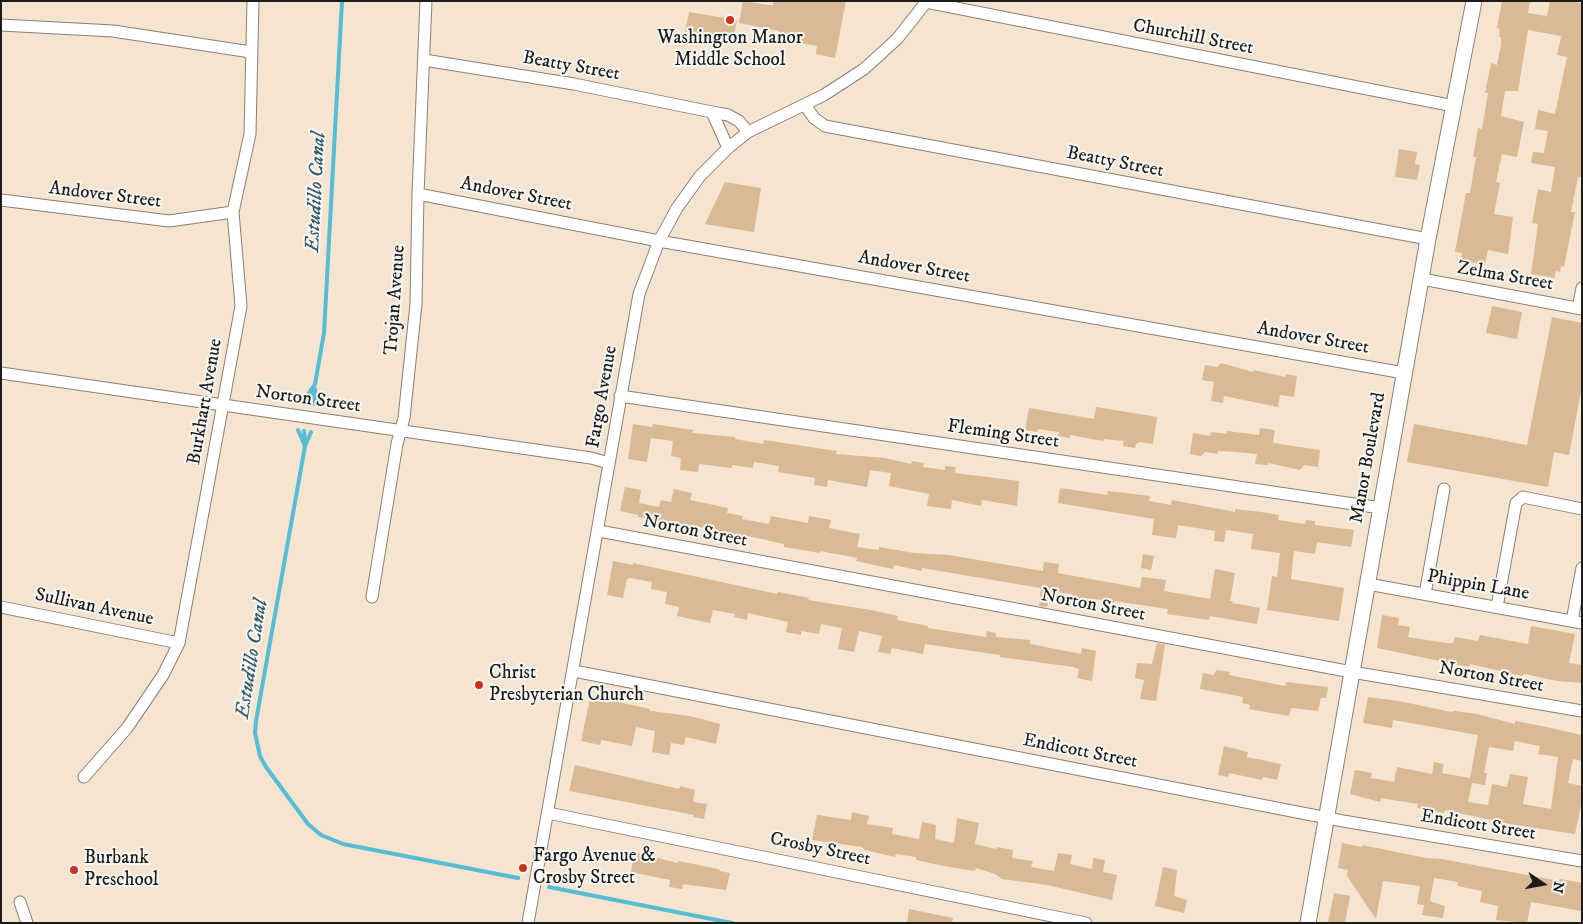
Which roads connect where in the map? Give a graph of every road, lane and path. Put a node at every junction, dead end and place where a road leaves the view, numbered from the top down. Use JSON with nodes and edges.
{"nodes":[{"id":1,"x":253,"y":1,"type":"edge"},
{"id":2,"x":426,"y":1,"type":"edge"},
{"id":3,"x":1474,"y":1,"type":"edge"},
{"id":4,"x":926,"y":2,"type":"edge"},
{"id":5,"x":1,"y":25,"type":"edge"},
{"id":6,"x":251,"y":52,"type":"junction"},
{"id":7,"x":424,"y":60,"type":"junction"},
{"id":8,"x":805,"y":105,"type":"junction"},
{"id":9,"x":1454,"y":106,"type":"junction"},
{"id":10,"x":712,"y":112,"type":"junction"},
{"id":11,"x":748,"y":132,"type":"junction"},
{"id":12,"x":728,"y":148,"type":"junction"},
{"id":13,"x":418,"y":194,"type":"junction"},
{"id":14,"x":1,"y":200,"type":"edge"},
{"id":15,"x":233,"y":212,"type":"junction"},
{"id":16,"x":1428,"y":239,"type":"junction"},
{"id":17,"x":659,"y":240,"type":"junction"},
{"id":18,"x":1422,"y":279,"type":"junction"},
{"id":19,"x":1582,"y":288,"type":"edge"},
{"id":20,"x":1580,"y":308,"type":"edge"},
{"id":21,"x":1,"y":373,"type":"edge"},
{"id":22,"x":1404,"y":373,"type":"junction"},
{"id":23,"x":620,"y":396,"type":"junction"},
{"id":24,"x":224,"y":405,"type":"junction"},
{"id":25,"x":401,"y":430,"type":"junction"},
{"id":26,"x":609,"y":463,"type":"junction"},
{"id":27,"x":1444,"y":489,"type":"dead end"},
{"id":28,"x":1381,"y":508,"type":"junction"},
{"id":29,"x":1582,"y":508,"type":"edge"},
{"id":30,"x":599,"y":531,"type":"junction"},
{"id":31,"x":1582,"y":568,"type":"edge"},
{"id":32,"x":1368,"y":584,"type":"junction"},
{"id":33,"x":1425,"y":594,"type":"junction"},
{"id":34,"x":372,"y":598,"type":"dead end"},
{"id":35,"x":1,"y":606,"type":"edge"},
{"id":36,"x":1497,"y":607,"type":"junction"},
{"id":37,"x":1577,"y":622,"type":"edge"},
{"id":38,"x":179,"y":643,"type":"junction"},
{"id":39,"x":574,"y":671,"type":"junction"},
{"id":40,"x":1352,"y":672,"type":"junction"},
{"id":41,"x":1582,"y":711,"type":"edge"},
{"id":42,"x":84,"y":777,"type":"dead end"},
{"id":43,"x":548,"y":813,"type":"junction"},
{"id":44,"x":1326,"y":817,"type":"junction"},
{"id":45,"x":1582,"y":860,"type":"edge"},
{"id":46,"x":20,"y":902,"type":"dead end"},
{"id":47,"x":27,"y":923,"type":"edge"},
{"id":48,"x":528,"y":923,"type":"edge"},
{"id":49,"x":1086,"y":923,"type":"edge"},
{"id":50,"x":1308,"y":923,"type":"edge"}],
"edges":[{"from":1,"to":6,"type":"street","name":"Burkhart Avenue"},
{"from":2,"to":7,"type":"street","name":"Trojan Avenue"},
{"from":3,"to":9,"type":"street","name":"Manor Boulevard"},
{"from":4,"to":8,"type":"street","name":"Fargo Avenue"},
{"from":4,"to":9,"type":"street","name":"Churchill Street"},
{"from":5,"to":6,"type":"street"},
{"from":6,"to":15,"type":"street","name":"Burkhart Avenue"},
{"from":7,"to":10,"type":"street","name":"Beatty Street"},
{"from":7,"to":13,"type":"street","name":"Trojan Avenue"},
{"from":8,"to":11,"type":"street","name":"Fargo Avenue"},
{"from":8,"to":16,"type":"street","name":"Beatty Street"},
{"from":9,"to":16,"type":"street","name":"Manor Boulevard"},
{"from":10,"to":11,"type":"street","name":"Beatty Street"},
{"from":10,"to":12,"type":"street"},
{"from":11,"to":12,"type":"street","name":"Fargo Avenue"},
{"from":12,"to":17,"type":"street","name":"Fargo Avenue"},
{"from":13,"to":17,"type":"street","name":"Andover Street"},
{"from":13,"to":25,"type":"street","name":"Trojan Avenue"},
{"from":14,"to":15,"type":"street","name":"Andover Street"},
{"from":15,"to":24,"type":"street","name":"Burkhart Avenue"},
{"from":16,"to":18,"type":"street","name":"Manor Boulevard"},
{"from":17,"to":22,"type":"street","name":"Andover Street"},
{"from":17,"to":23,"type":"street","name":"Fargo Avenue"},
{"from":18,"to":20,"type":"street","name":"Zelma Street"},
{"from":18,"to":22,"type":"street","name":"Manor Boulevard"},
{"from":19,"to":20,"type":"street"},
{"from":21,"to":24,"type":"street","name":"Norton Street"},
{"from":22,"to":28,"type":"street","name":"Manor Boulevard"},
{"from":23,"to":26,"type":"street","name":"Fargo Avenue"},
{"from":23,"to":28,"type":"street","name":"Fleming Street"},
{"from":24,"to":25,"type":"street","name":"Norton Street"},
{"from":24,"to":38,"type":"street","name":"Burkhart Avenue"},
{"from":25,"to":26,"type":"street","name":"Norton Street"},
{"from":25,"to":34,"type":"street","name":"Trojan Avenue"},
{"from":26,"to":30,"type":"street","name":"Fargo Avenue"},
{"from":27,"to":33,"type":"street"},
{"from":28,"to":32,"type":"street","name":"Manor Boulevard"},
{"from":29,"to":36,"type":"street"},
{"from":30,"to":39,"type":"street","name":"Fargo Avenue"},
{"from":30,"to":40,"type":"street","name":"Norton Street"},
{"from":31,"to":37,"type":"street"},
{"from":32,"to":33,"type":"street","name":"Phippin Lane"},
{"from":32,"to":40,"type":"street","name":"Manor Boulevard"},
{"from":33,"to":36,"type":"street","name":"Phippin Lane"},
{"from":35,"to":38,"type":"street","name":"Sullivan Avenue"},
{"from":36,"to":37,"type":"street","name":"Phippin Lane"},
{"from":38,"to":42,"type":"street","name":"Burkhart Avenue"},
{"from":39,"to":43,"type":"street","name":"Fargo Avenue"},
{"from":39,"to":44,"type":"street","name":"Endicott Street"},
{"from":40,"to":41,"type":"street","name":"Norton Street"},
{"from":40,"to":44,"type":"street","name":"Manor Boulevard"},
{"from":43,"to":48,"type":"street","name":"Fargo Avenue"},
{"from":43,"to":49,"type":"street","name":"Crosby Street"},
{"from":44,"to":45,"type":"street","name":"Endicott Street"},
{"from":44,"to":50,"type":"street","name":"Manor Boulevard"},
{"from":46,"to":47,"type":"street"}]}
